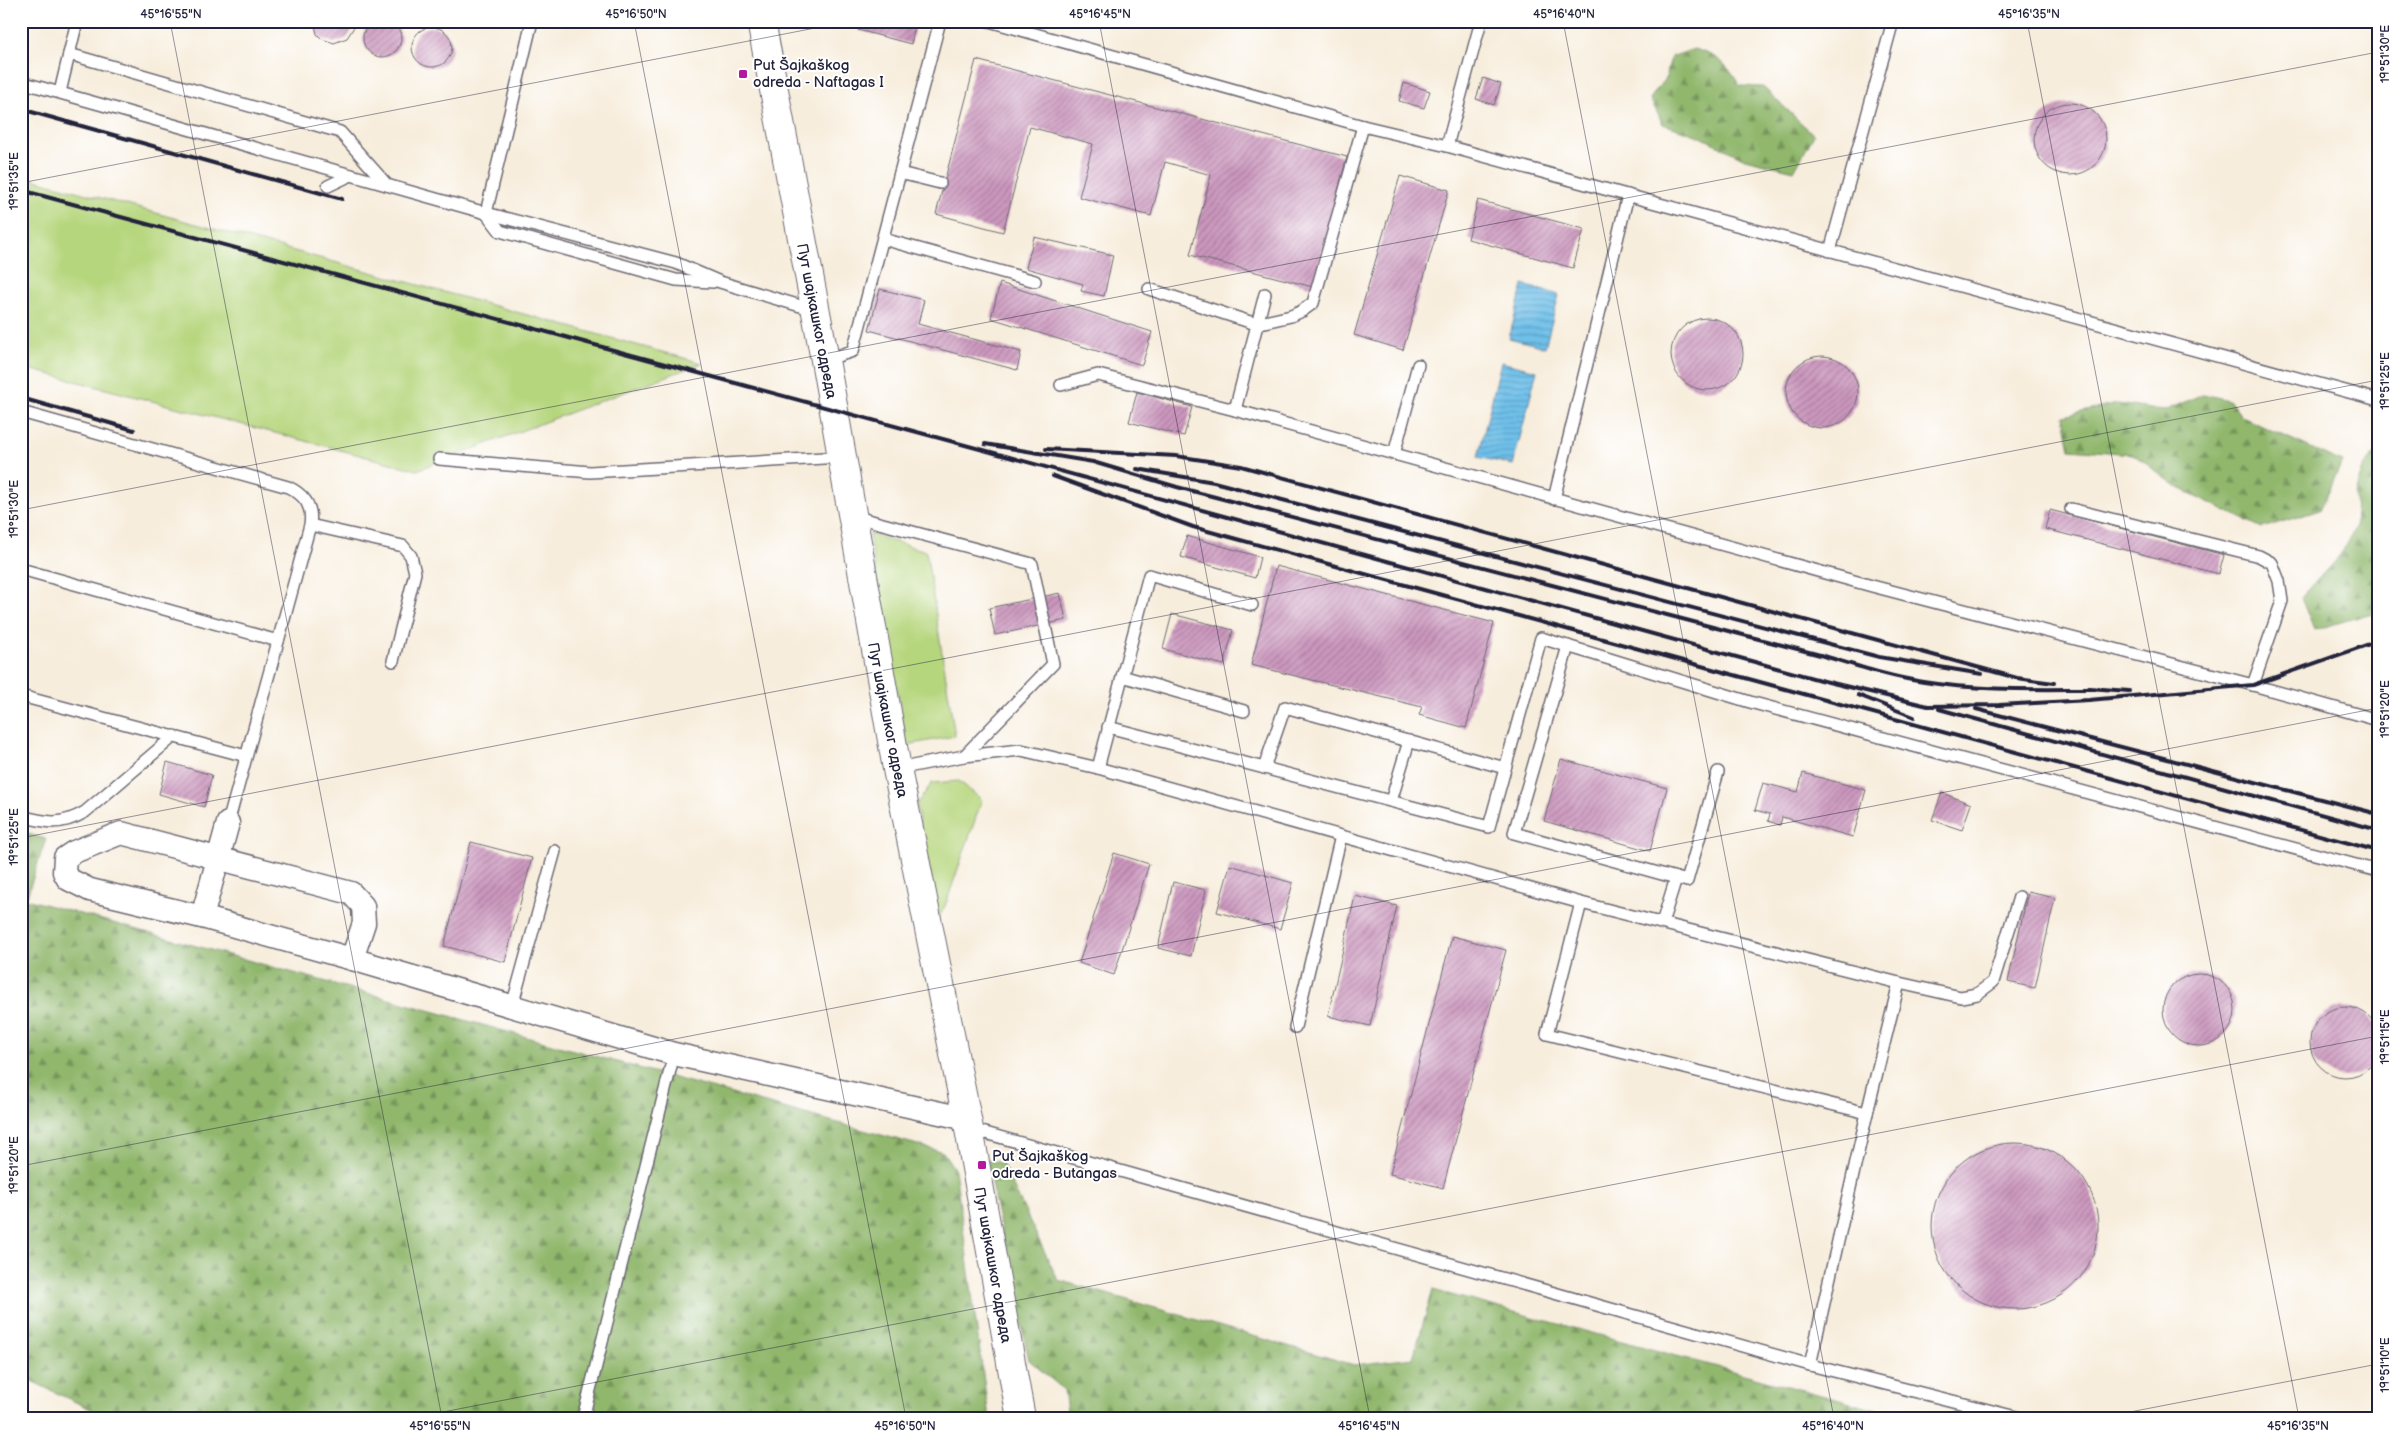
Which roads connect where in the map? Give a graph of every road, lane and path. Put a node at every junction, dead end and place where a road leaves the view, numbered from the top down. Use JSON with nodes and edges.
{"nodes":[{"id":1,"x":77,"y":21,"type":"edge"},
{"id":2,"x":532,"y":21,"type":"edge"},
{"id":3,"x":761,"y":21,"type":"edge"},
{"id":4,"x":940,"y":21,"type":"edge"},
{"id":5,"x":989,"y":21,"type":"edge"},
{"id":6,"x":1481,"y":21,"type":"edge"},
{"id":7,"x":1892,"y":21,"type":"edge"},
{"id":8,"x":69,"y":54,"type":"junction"},
{"id":9,"x":21,"y":82,"type":"edge"},
{"id":10,"x":60,"y":92,"type":"junction"},
{"id":11,"x":1363,"y":126,"type":"junction"},
{"id":12,"x":1448,"y":146,"type":"junction"},
{"id":13,"x":900,"y":173,"type":"junction"},
{"id":14,"x":351,"y":175,"type":"junction"},
{"id":15,"x":940,"y":184,"type":"dead end"},
{"id":16,"x":328,"y":186,"type":"dead end"},
{"id":17,"x":387,"y":186,"type":"junction"},
{"id":18,"x":1628,"y":196,"type":"junction"},
{"id":19,"x":486,"y":213,"type":"junction"},
{"id":20,"x":882,"y":239,"type":"junction"},
{"id":21,"x":1830,"y":251,"type":"junction"},
{"id":22,"x":1035,"y":281,"type":"dead end"},
{"id":23,"x":720,"y":282,"type":"junction"},
{"id":24,"x":1148,"y":288,"type":"dead end"},
{"id":25,"x":1264,"y":294,"type":"dead end"},
{"id":26,"x":816,"y":310,"type":"junction"},
{"id":27,"x":1256,"y":324,"type":"junction"},
{"id":28,"x":825,"y":360,"type":"junction"},
{"id":29,"x":1418,"y":365,"type":"dead end"},
{"id":30,"x":1061,"y":384,"type":"dead end"},
{"id":31,"x":2378,"y":400,"type":"edge"},
{"id":32,"x":1235,"y":410,"type":"junction"},
{"id":33,"x":21,"y":412,"type":"edge"},
{"id":34,"x":1394,"y":454,"type":"junction"},
{"id":35,"x":841,"y":457,"type":"junction"},
{"id":36,"x":440,"y":459,"type":"dead end"},
{"id":37,"x":1554,"y":499,"type":"junction"},
{"id":38,"x":2071,"y":509,"type":"dead end"},
{"id":39,"x":851,"y":515,"type":"junction"},
{"id":40,"x":310,"y":525,"type":"junction"},
{"id":41,"x":21,"y":569,"type":"edge"},
{"id":42,"x":1252,"y":604,"type":"dead end"},
{"id":43,"x":278,"y":641,"type":"junction"},
{"id":44,"x":1568,"y":646,"type":"junction"},
{"id":45,"x":393,"y":661,"type":"dead end"},
{"id":46,"x":1122,"y":676,"type":"junction"},
{"id":47,"x":2253,"y":685,"type":"junction"},
{"id":48,"x":21,"y":696,"type":"edge"},
{"id":49,"x":1244,"y":710,"type":"dead end"},
{"id":50,"x":2378,"y":720,"type":"edge"},
{"id":51,"x":1108,"y":728,"type":"junction"},
{"id":52,"x":174,"y":736,"type":"junction"},
{"id":53,"x":1409,"y":742,"type":"junction"},
{"id":54,"x":246,"y":756,"type":"junction"},
{"id":55,"x":964,"y":756,"type":"junction"},
{"id":56,"x":1098,"y":768,"type":"junction"},
{"id":57,"x":1264,"y":768,"type":"junction"},
{"id":58,"x":1506,"y":768,"type":"junction"},
{"id":59,"x":896,"y":769,"type":"junction"},
{"id":60,"x":1718,"y":772,"type":"dead end"},
{"id":61,"x":1391,"y":801,"type":"junction"},
{"id":62,"x":21,"y":816,"type":"edge"},
{"id":63,"x":228,"y":823,"type":"joint"},
{"id":64,"x":1341,"y":836,"type":"junction"},
{"id":65,"x":555,"y":851,"type":"dead end"},
{"id":66,"x":218,"y":860,"type":"junction"},
{"id":67,"x":2378,"y":871,"type":"edge"},
{"id":68,"x":1676,"y":878,"type":"junction"},
{"id":69,"x":2019,"y":897,"type":"dead end"},
{"id":70,"x":1581,"y":902,"type":"junction"},
{"id":71,"x":202,"y":917,"type":"junction"},
{"id":72,"x":1662,"y":923,"type":"junction"},
{"id":73,"x":352,"y":959,"type":"junction"},
{"id":74,"x":1899,"y":983,"type":"junction"},
{"id":75,"x":512,"y":1006,"type":"junction"},
{"id":76,"x":1295,"y":1027,"type":"dead end"},
{"id":77,"x":674,"y":1054,"type":"junction"},
{"id":78,"x":1867,"y":1113,"type":"junction"},
{"id":79,"x":968,"y":1124,"type":"junction"},
{"id":80,"x":1810,"y":1365,"type":"junction"},
{"id":81,"x":583,"y":1418,"type":"edge"},
{"id":82,"x":1021,"y":1418,"type":"edge"},
{"id":83,"x":2020,"y":1418,"type":"edge"}],
"edges":[{"from":1,"to":8,"type":"lane"},
{"from":2,"to":19,"type":"lane"},
{"from":3,"to":26,"type":"street","name":"Пут шајкашког одреда"},
{"from":4,"to":13,"type":"lane"},
{"from":5,"to":11,"type":"lane"},
{"from":6,"to":12,"type":"lane"},
{"from":7,"to":21,"type":"lane"},
{"from":8,"to":10,"type":"lane"},
{"from":8,"to":17,"type":"lane"},
{"from":9,"to":10,"type":"lane"},
{"from":10,"to":14,"type":"lane"},
{"from":11,"to":12,"type":"lane"},
{"from":11,"to":27,"type":"lane"},
{"from":12,"to":18,"type":"lane"},
{"from":13,"to":15,"type":"lane"},
{"from":13,"to":20,"type":"lane"},
{"from":14,"to":16,"type":"lane"},
{"from":14,"to":17,"type":"lane"},
{"from":17,"to":19,"type":"lane"},
{"from":18,"to":21,"type":"lane"},
{"from":18,"to":37,"type":"lane"},
{"from":19,"to":23,"type":"lane"},
{"from":19,"to":23,"type":"lane"},
{"from":20,"to":22,"type":"lane"},
{"from":20,"to":28,"type":"lane"},
{"from":21,"to":31,"type":"lane"},
{"from":23,"to":26,"type":"lane"},
{"from":24,"to":27,"type":"lane"},
{"from":25,"to":27,"type":"lane"},
{"from":26,"to":28,"type":"street","name":"Пут шајкашког одреда"},
{"from":27,"to":32,"type":"lane"},
{"from":28,"to":35,"type":"street","name":"Пут шајкашког одреда"},
{"from":29,"to":34,"type":"lane"},
{"from":30,"to":32,"type":"lane"},
{"from":32,"to":34,"type":"lane"},
{"from":33,"to":40,"type":"lane"},
{"from":34,"to":37,"type":"lane"},
{"from":35,"to":36,"type":"lane"},
{"from":35,"to":39,"type":"street","name":"Пут шајкашког одреда"},
{"from":37,"to":47,"type":"lane"},
{"from":38,"to":47,"type":"lane"},
{"from":39,"to":55,"type":"lane"},
{"from":39,"to":59,"type":"street","name":"Пут шајкашког одреда"},
{"from":40,"to":43,"type":"lane"},
{"from":40,"to":45,"type":"lane"},
{"from":41,"to":43,"type":"lane"},
{"from":42,"to":46,"type":"lane"},
{"from":43,"to":54,"type":"lane"},
{"from":44,"to":58,"type":"lane"},
{"from":44,"to":67,"type":"lane"},
{"from":44,"to":68,"type":"lane"},
{"from":46,"to":49,"type":"lane"},
{"from":46,"to":51,"type":"lane"},
{"from":47,"to":50,"type":"lane"},
{"from":48,"to":52,"type":"lane"},
{"from":51,"to":56,"type":"lane"},
{"from":51,"to":57,"type":"lane"},
{"from":52,"to":54,"type":"lane"},
{"from":52,"to":62,"type":"lane"},
{"from":53,"to":57,"type":"lane"},
{"from":53,"to":58,"type":"lane"},
{"from":53,"to":61,"type":"lane"},
{"from":54,"to":63,"type":"lane"},
{"from":55,"to":56,"type":"lane"},
{"from":55,"to":59,"type":"lane"},
{"from":56,"to":64,"type":"lane"},
{"from":57,"to":61,"type":"lane"},
{"from":58,"to":61,"type":"lane"},
{"from":59,"to":79,"type":"street","name":"Пут шајкашког одреда"},
{"from":60,"to":68,"type":"lane"},
{"from":63,"to":66,"type":"street"},
{"from":64,"to":70,"type":"lane"},
{"from":64,"to":76,"type":"lane"},
{"from":65,"to":75,"type":"lane"},
{"from":66,"to":71,"type":"street"},
{"from":66,"to":71,"type":"street"},
{"from":66,"to":73,"type":"street"},
{"from":68,"to":72,"type":"lane"},
{"from":69,"to":74,"type":"lane"},
{"from":70,"to":72,"type":"lane"},
{"from":70,"to":78,"type":"lane"},
{"from":71,"to":73,"type":"street"},
{"from":72,"to":74,"type":"lane"},
{"from":73,"to":75,"type":"street"},
{"from":74,"to":78,"type":"lane"},
{"from":75,"to":77,"type":"street"},
{"from":77,"to":79,"type":"street"},
{"from":77,"to":81,"type":"lane"},
{"from":78,"to":80,"type":"lane"},
{"from":79,"to":80,"type":"lane"},
{"from":79,"to":82,"type":"street","name":"Пут шајкашког одреда"},
{"from":80,"to":83,"type":"lane"}]}
